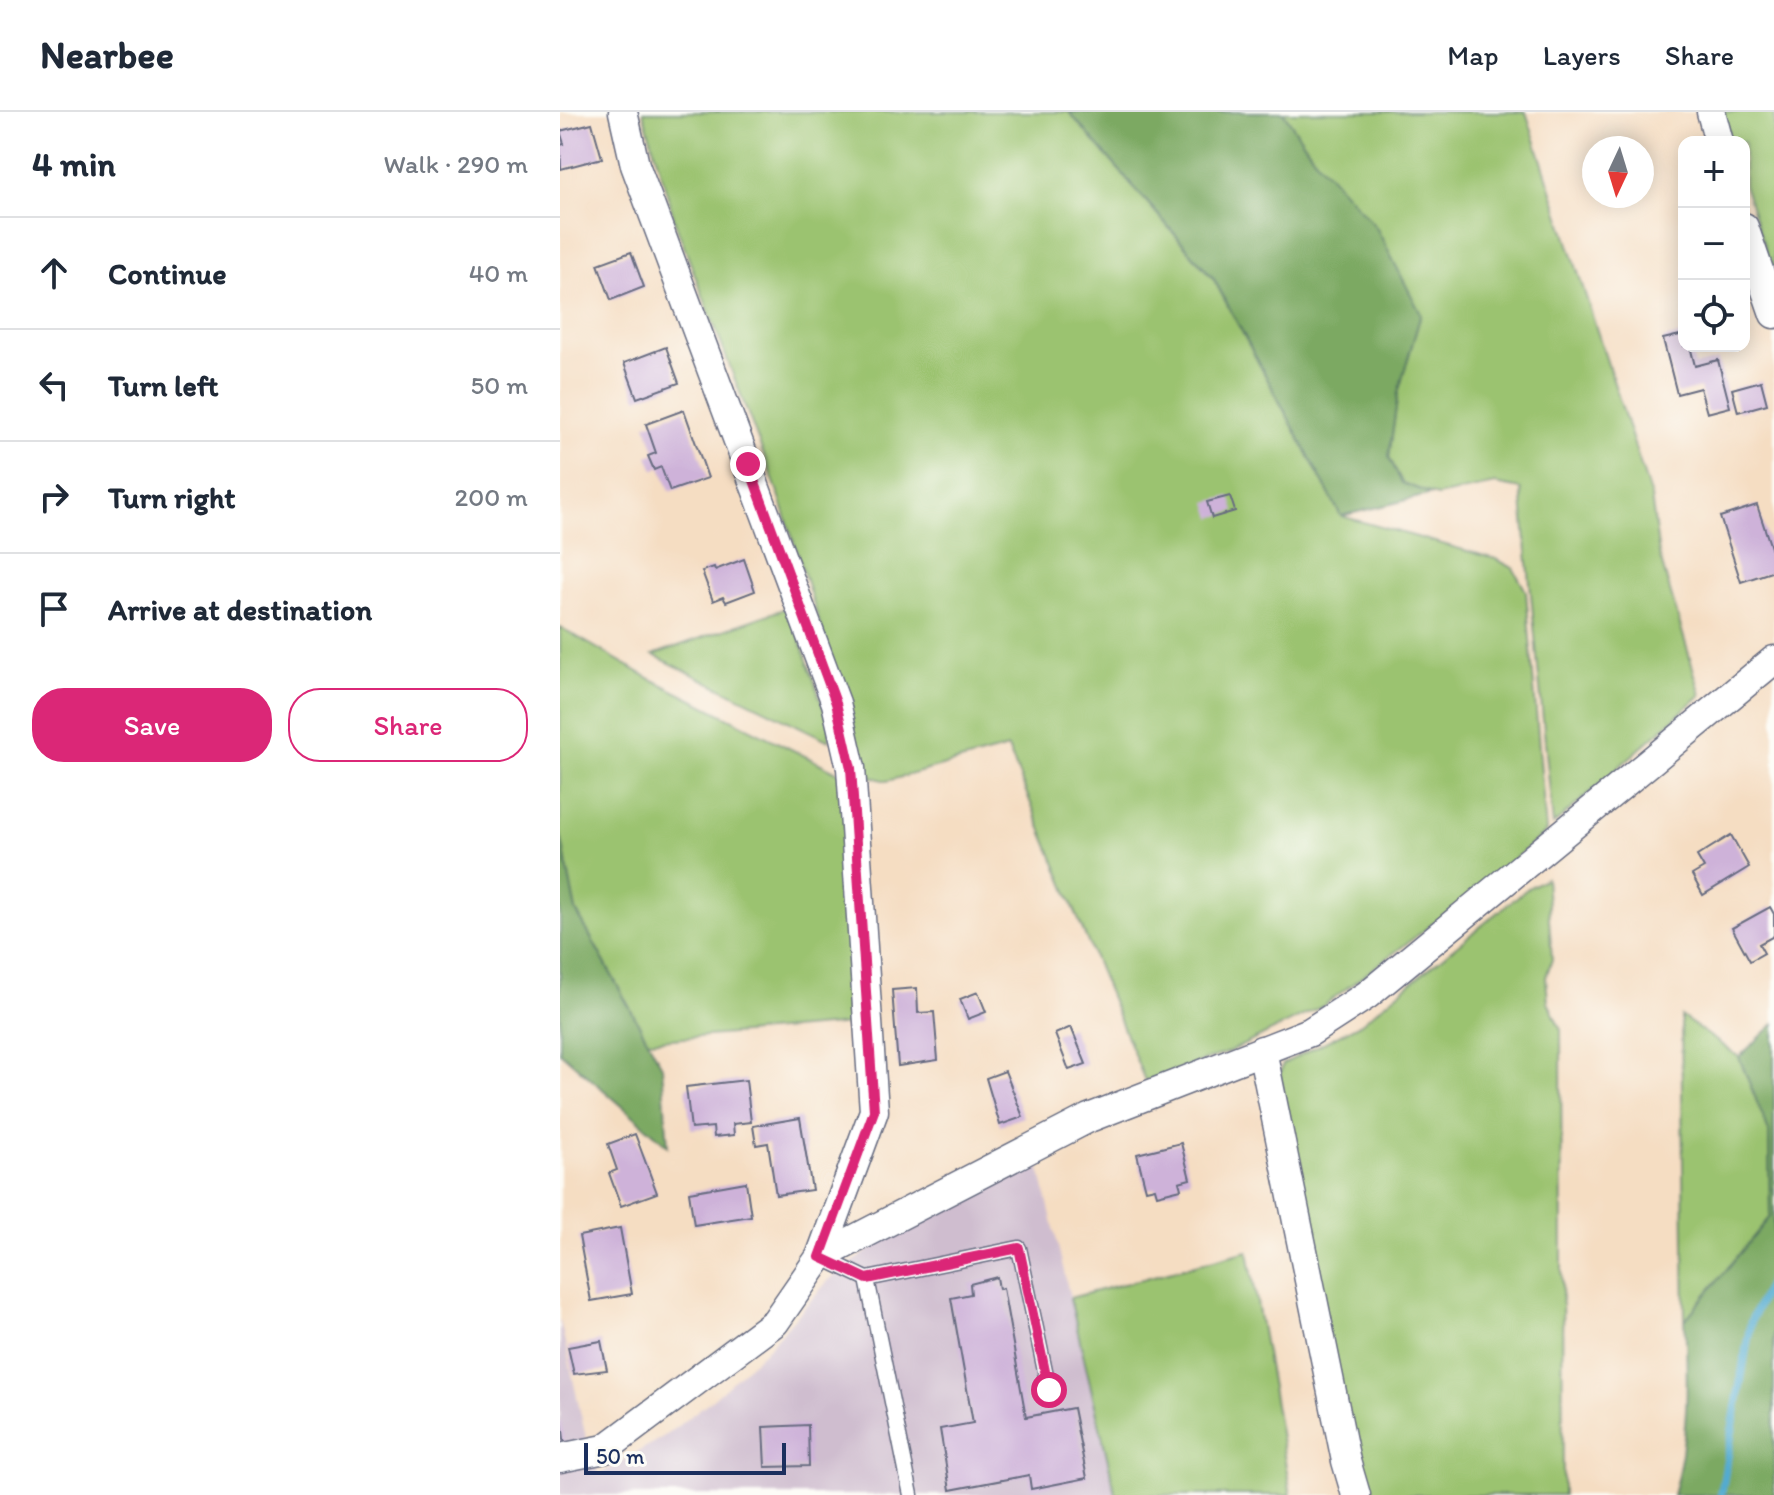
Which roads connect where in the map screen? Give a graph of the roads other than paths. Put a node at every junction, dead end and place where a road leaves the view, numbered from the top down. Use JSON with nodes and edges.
{"nodes":[{"id":1,"x":623,"y":112,"type":"edge"},
{"id":2,"x":1711,"y":112,"type":"edge"},
{"id":3,"x":1717,"y":136,"type":"edge"},
{"id":4,"x":1750,"y":244,"type":"edge"},
{"id":5,"x":1774,"y":314,"type":"edge"},
{"id":6,"x":1774,"y":660,"type":"edge"},
{"id":7,"x":1262,"y":1050,"type":"junction"},
{"id":8,"x":820,"y":1257,"type":"junction"},
{"id":9,"x":867,"y":1279,"type":"junction"},
{"id":10,"x":1049,"y":1390,"type":"dead end"},
{"id":11,"x":560,"y":1458,"type":"edge"},
{"id":12,"x":911,"y":1495,"type":"edge"},
{"id":13,"x":1356,"y":1495,"type":"edge"}],
"edges":[{"from":1,"to":8,"type":"street"},
{"from":2,"to":3,"type":"street"},
{"from":4,"to":5,"type":"street"},
{"from":6,"to":7,"type":"street"},
{"from":7,"to":8,"type":"street"},
{"from":7,"to":13,"type":"street"},
{"from":8,"to":9,"type":"lane"},
{"from":8,"to":11,"type":"street"},
{"from":9,"to":10,"type":"lane"},
{"from":9,"to":12,"type":"lane"}]}
